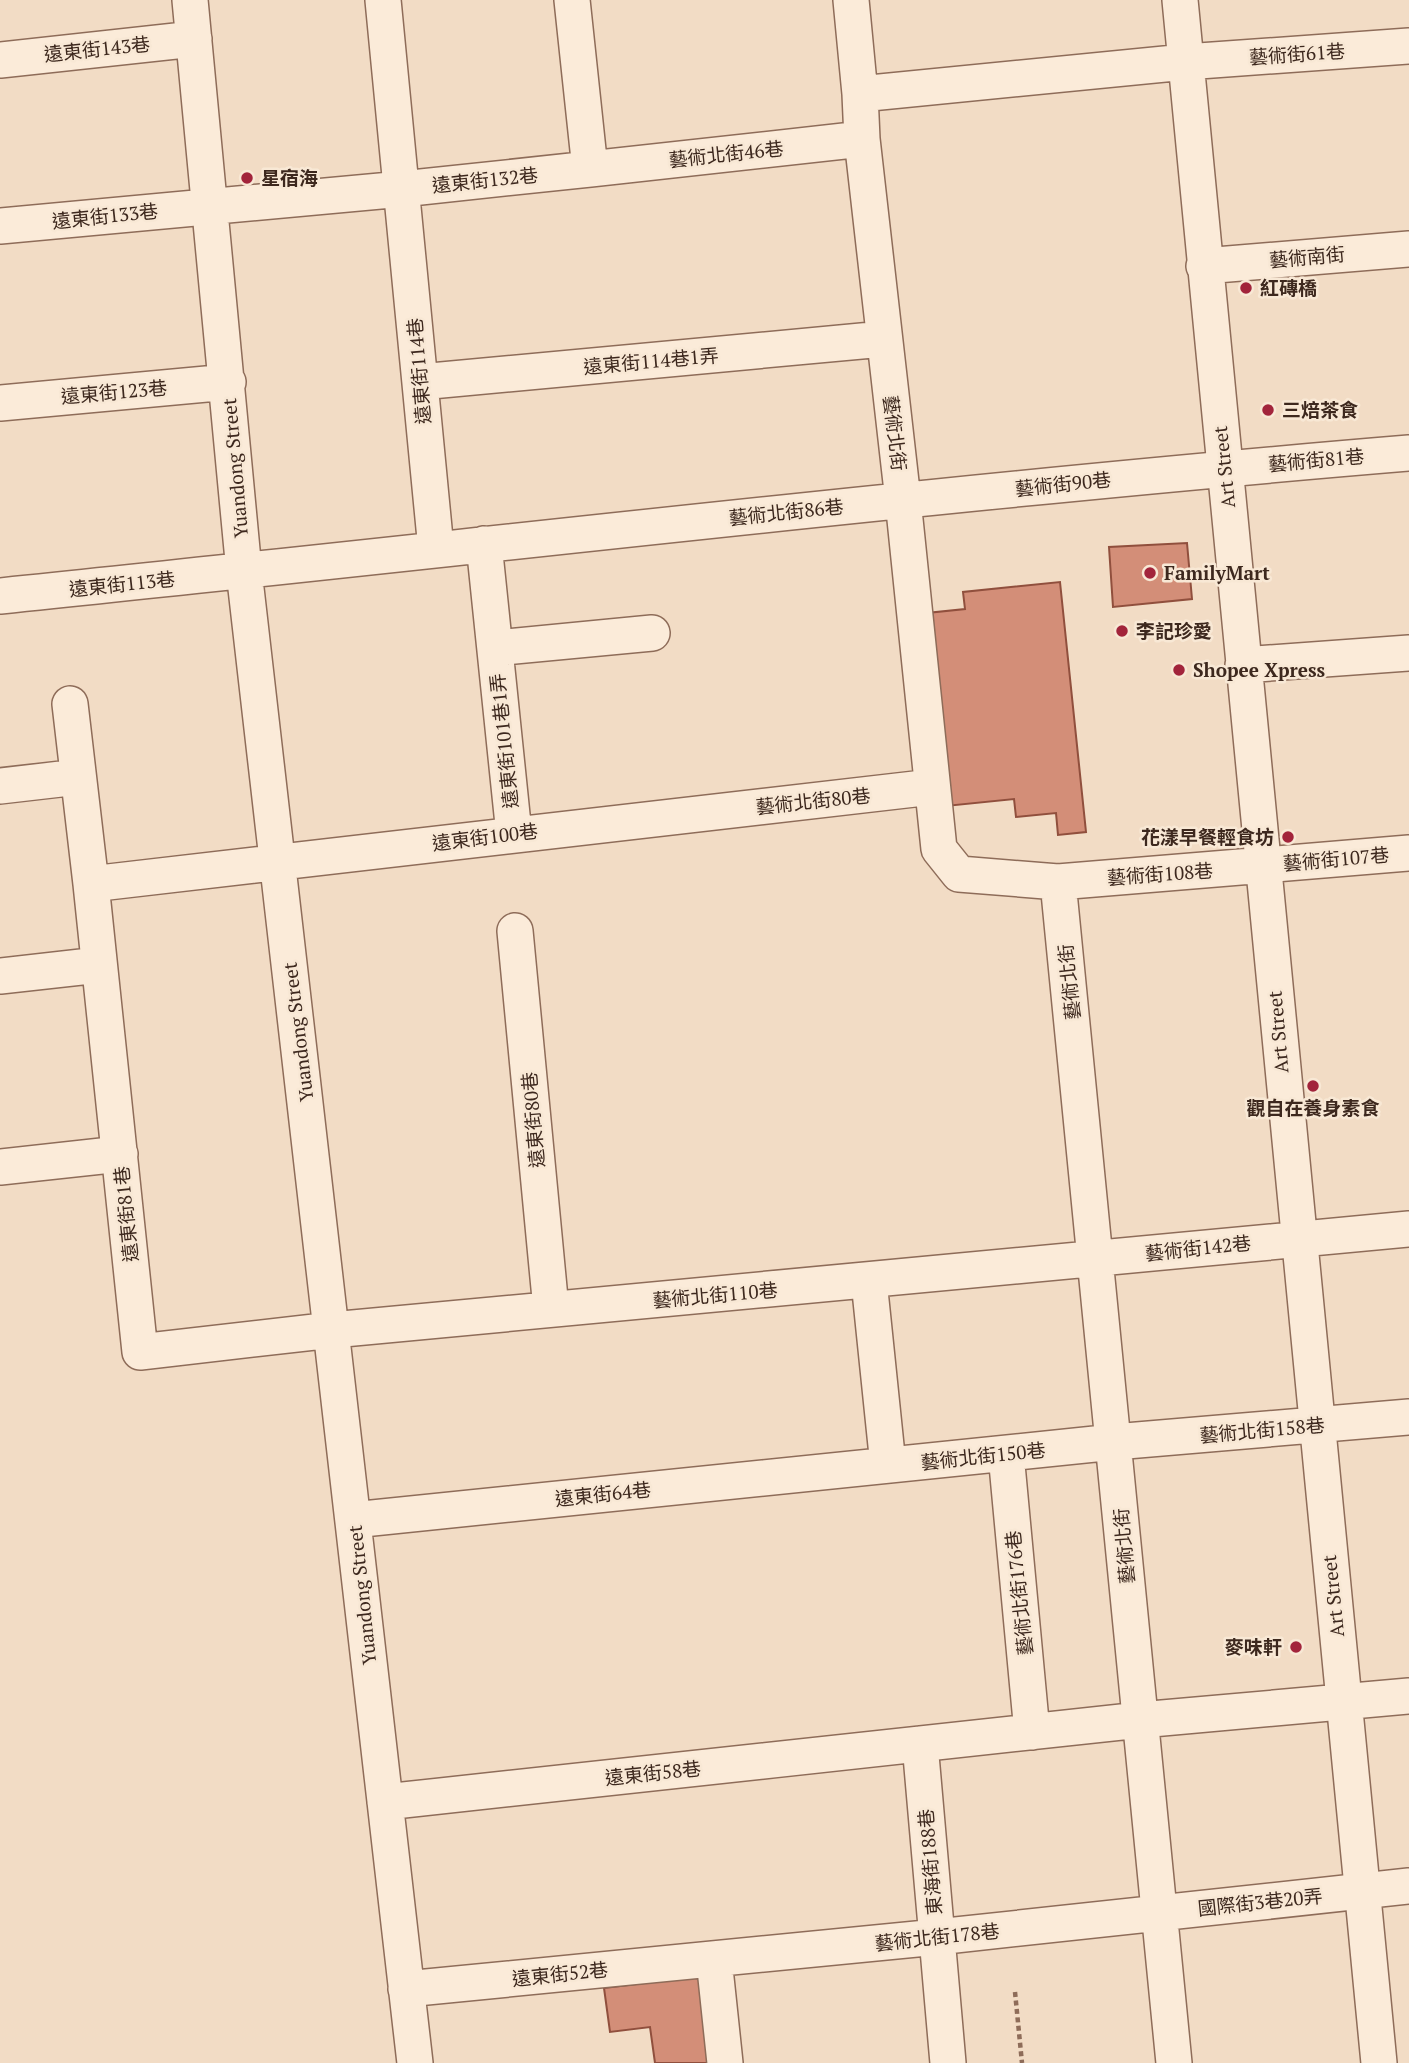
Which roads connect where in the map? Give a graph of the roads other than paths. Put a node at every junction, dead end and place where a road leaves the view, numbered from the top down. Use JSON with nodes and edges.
{"nodes":[{"id":1,"x":190,"y":0,"type":"edge"},
{"id":2,"x":383,"y":0,"type":"edge"},
{"id":3,"x":572,"y":0,"type":"edge"},
{"id":4,"x":851,"y":0,"type":"edge"},
{"id":5,"x":1180,"y":0,"type":"edge"},
{"id":6,"x":194,"y":38,"type":"junction"},
{"id":7,"x":1409,"y":46,"type":"edge"},
{"id":8,"x":0,"y":60,"type":"edge"},
{"id":9,"x":1185,"y":62,"type":"junction"},
{"id":10,"x":860,"y":94,"type":"junction"},
{"id":11,"x":862,"y":139,"type":"junction"},
{"id":12,"x":590,"y":169,"type":"junction"},
{"id":13,"x":402,"y":189,"type":"junction"},
{"id":14,"x":210,"y":205,"type":"junction"},
{"id":15,"x":0,"y":226,"type":"edge"},
{"id":16,"x":1409,"y":248,"type":"edge"},
{"id":17,"x":1204,"y":266,"type":"junction"},
{"id":18,"x":883,"y":339,"type":"junction"},
{"id":19,"x":228,"y":382,"type":"junction"},
{"id":20,"x":419,"y":382,"type":"junction"},
{"id":21,"x":0,"y":403,"type":"edge"},
{"id":22,"x":1409,"y":453,"type":"edge"},
{"id":23,"x":1224,"y":468,"type":"junction"},
{"id":24,"x":903,"y":500,"type":"junction"},
{"id":25,"x":484,"y":544,"type":"junction"},
{"id":26,"x":436,"y":549,"type":"junction"},
{"id":27,"x":244,"y":571,"type":"junction"},
{"id":28,"x":0,"y":596,"type":"edge"},
{"id":29,"x":652,"y":633,"type":"dead end"},
{"id":30,"x":495,"y":648,"type":"junction"},
{"id":31,"x":1409,"y":653,"type":"edge"},
{"id":32,"x":1243,"y":666,"type":"junction"},
{"id":33,"x":70,"y":704,"type":"dead end"},
{"id":34,"x":78,"y":777,"type":"junction"},
{"id":35,"x":0,"y":786,"type":"edge"},
{"id":36,"x":932,"y":788,"type":"junction"},
{"id":37,"x":693,"y":814,"type":"joint"},
{"id":38,"x":514,"y":834,"type":"junction"},
{"id":39,"x":1409,"y":853,"type":"edge"},
{"id":40,"x":278,"y":862,"type":"junction"},
{"id":41,"x":1263,"y":866,"type":"junction"},
{"id":42,"x":1058,"y":882,"type":"junction"},
{"id":43,"x":91,"y":884,"type":"junction"},
{"id":44,"x":515,"y":931,"type":"dead end"},
{"id":45,"x":99,"y":965,"type":"junction"},
{"id":46,"x":0,"y":976,"type":"edge"},
{"id":47,"x":120,"y":1154,"type":"junction"},
{"id":48,"x":0,"y":1167,"type":"edge"},
{"id":49,"x":1409,"y":1229,"type":"edge"},
{"id":50,"x":1298,"y":1238,"type":"junction"},
{"id":51,"x":1098,"y":1258,"type":"junction"},
{"id":52,"x":869,"y":1281,"type":"junction"},
{"id":53,"x":551,"y":1309,"type":"junction"},
{"id":54,"x":332,"y":1330,"type":"junction"},
{"id":55,"x":1409,"y":1417,"type":"edge"},
{"id":56,"x":1316,"y":1426,"type":"junction"},
{"id":57,"x":1114,"y":1442,"type":"junction"},
{"id":58,"x":1006,"y":1454,"type":"junction"},
{"id":59,"x":888,"y":1465,"type":"junction"},
{"id":60,"x":852,"y":1469,"type":"joint"},
{"id":61,"x":354,"y":1520,"type":"junction"},
{"id":62,"x":1409,"y":1696,"type":"edge"},
{"id":63,"x":1343,"y":1701,"type":"junction"},
{"id":64,"x":1140,"y":1720,"type":"junction"},
{"id":65,"x":1032,"y":1732,"type":"junction"},
{"id":66,"x":920,"y":1744,"type":"junction"},
{"id":67,"x":385,"y":1802,"type":"junction"},
{"id":68,"x":1409,"y":1886,"type":"edge"},
{"id":69,"x":1362,"y":1891,"type":"junction"},
{"id":70,"x":1159,"y":1913,"type":"junction"},
{"id":71,"x":937,"y":1937,"type":"junction"},
{"id":72,"x":714,"y":1959,"type":"junction"},
{"id":73,"x":406,"y":1989,"type":"junction"},
{"id":74,"x":415,"y":2063,"type":"edge"},
{"id":75,"x":725,"y":2063,"type":"edge"},
{"id":76,"x":948,"y":2063,"type":"edge"},
{"id":77,"x":1174,"y":2063,"type":"edge"},
{"id":78,"x":1379,"y":2063,"type":"edge"}],
"edges":[{"from":1,"to":6,"type":"street","name":"Yuandong Street"},
{"from":2,"to":13,"type":"street","name":"遠東街114巷"},
{"from":3,"to":12,"type":"street"},
{"from":4,"to":10,"type":"street","name":"藝術北街"},
{"from":5,"to":9,"type":"street","name":"Art Street"},
{"from":6,"to":8,"type":"street","name":"遠東街143巷"},
{"from":6,"to":14,"type":"street","name":"Yuandong Street"},
{"from":7,"to":9,"type":"street","name":"藝術街61巷"},
{"from":9,"to":10,"type":"street","name":"藝術街61巷"},
{"from":9,"to":17,"type":"street","name":"Art Street"},
{"from":10,"to":11,"type":"street","name":"藝術北街"},
{"from":11,"to":12,"type":"street","name":"藝術北街46巷"},
{"from":11,"to":18,"type":"street","name":"藝術北街"},
{"from":12,"to":13,"type":"street","name":"遠東街132巷"},
{"from":13,"to":14,"type":"street","name":"遠東街132巷"},
{"from":13,"to":20,"type":"street","name":"遠東街114巷"},
{"from":14,"to":15,"type":"street","name":"遠東街133巷"},
{"from":14,"to":19,"type":"street","name":"Yuandong Street"},
{"from":16,"to":17,"type":"street","name":"藝術南街"},
{"from":17,"to":23,"type":"street","name":"Art Street"},
{"from":18,"to":20,"type":"street","name":"遠東街114巷1弄"},
{"from":18,"to":24,"type":"street","name":"藝術北街"},
{"from":19,"to":21,"type":"street","name":"遠東街123巷"},
{"from":19,"to":27,"type":"street","name":"Yuandong Street"},
{"from":20,"to":26,"type":"street","name":"遠東街114巷"},
{"from":22,"to":23,"type":"street","name":"藝術街81巷"},
{"from":23,"to":24,"type":"street","name":"藝術街90巷"},
{"from":23,"to":32,"type":"street","name":"Art Street"},
{"from":24,"to":25,"type":"street","name":"藝術北街86巷"},
{"from":24,"to":36,"type":"street","name":"藝術北街"},
{"from":25,"to":26,"type":"street"},
{"from":25,"to":30,"type":"street","name":"遠東街101巷1弄"},
{"from":26,"to":27,"type":"street"},
{"from":27,"to":28,"type":"street","name":"遠東街113巷"},
{"from":27,"to":40,"type":"street","name":"Yuandong Street"},
{"from":29,"to":30,"type":"street","name":"遠東街101巷1弄"},
{"from":30,"to":38,"type":"street","name":"遠東街101巷1弄"},
{"from":31,"to":32,"type":"street"},
{"from":32,"to":41,"type":"street","name":"Art Street"},
{"from":33,"to":34,"type":"street","name":"遠東街81巷"},
{"from":34,"to":35,"type":"street"},
{"from":34,"to":43,"type":"street","name":"遠東街81巷"},
{"from":36,"to":37,"type":"street","name":"藝術北街80巷"},
{"from":36,"to":42,"type":"street","name":"藝術北街"},
{"from":37,"to":38,"type":"street","name":"遠東街100巷"},
{"from":38,"to":40,"type":"street","name":"遠東街100巷"},
{"from":39,"to":41,"type":"street","name":"藝術街107巷"},
{"from":40,"to":43,"type":"street"},
{"from":40,"to":54,"type":"street","name":"Yuandong Street"},
{"from":41,"to":42,"type":"street","name":"藝術街108巷"},
{"from":41,"to":50,"type":"street","name":"Art Street"},
{"from":42,"to":51,"type":"street","name":"藝術北街"},
{"from":43,"to":45,"type":"street","name":"遠東街81巷"},
{"from":44,"to":53,"type":"street","name":"遠東街80巷"},
{"from":45,"to":46,"type":"street"},
{"from":45,"to":47,"type":"street","name":"遠東街81巷"},
{"from":47,"to":48,"type":"street"},
{"from":47,"to":54,"type":"street","name":"遠東街81巷"},
{"from":49,"to":50,"type":"street","name":"藝術街142巷"},
{"from":50,"to":51,"type":"street","name":"藝術街142巷"},
{"from":50,"to":56,"type":"street","name":"Art Street"},
{"from":51,"to":52,"type":"street","name":"藝術北街110巷"},
{"from":51,"to":57,"type":"street","name":"藝術北街"},
{"from":52,"to":53,"type":"street","name":"藝術北街110巷"},
{"from":52,"to":59,"type":"street"},
{"from":53,"to":54,"type":"street","name":"藝術北街110巷"},
{"from":54,"to":61,"type":"street","name":"Yuandong Street"},
{"from":55,"to":56,"type":"street","name":"藝術北街158巷"},
{"from":56,"to":57,"type":"street","name":"藝術北街158巷"},
{"from":56,"to":63,"type":"street","name":"Art Street"},
{"from":57,"to":58,"type":"street","name":"藝術北街150巷"},
{"from":57,"to":64,"type":"street","name":"藝術北街"},
{"from":58,"to":59,"type":"street","name":"藝術北街150巷"},
{"from":58,"to":65,"type":"street","name":"藝術北街176巷"},
{"from":59,"to":60,"type":"street","name":"藝術北街150巷"},
{"from":60,"to":61,"type":"street","name":"遠東街64巷"},
{"from":61,"to":67,"type":"street","name":"Yuandong Street"},
{"from":62,"to":63,"type":"street"},
{"from":63,"to":64,"type":"street"},
{"from":63,"to":69,"type":"street","name":"Art Street"},
{"from":64,"to":65,"type":"street"},
{"from":64,"to":70,"type":"street","name":"藝術北街"},
{"from":65,"to":66,"type":"street"},
{"from":66,"to":67,"type":"street","name":"遠東街58巷"},
{"from":66,"to":71,"type":"street","name":"東海街188巷"},
{"from":67,"to":73,"type":"street","name":"Yuandong Street"},
{"from":68,"to":69,"type":"street","name":"國際街3巷20弄"},
{"from":69,"to":70,"type":"street","name":"國際街3巷20弄"},
{"from":69,"to":78,"type":"street","name":"Art Street"},
{"from":70,"to":71,"type":"street","name":"藝術北街178巷"},
{"from":70,"to":77,"type":"street","name":"藝術北街"},
{"from":71,"to":72,"type":"street","name":"藝術北街178巷"},
{"from":71,"to":76,"type":"street","name":"東海街188巷"},
{"from":72,"to":73,"type":"street","name":"遠東街52巷"},
{"from":72,"to":75,"type":"street"},
{"from":73,"to":74,"type":"street","name":"Yuandong Street"}]}
